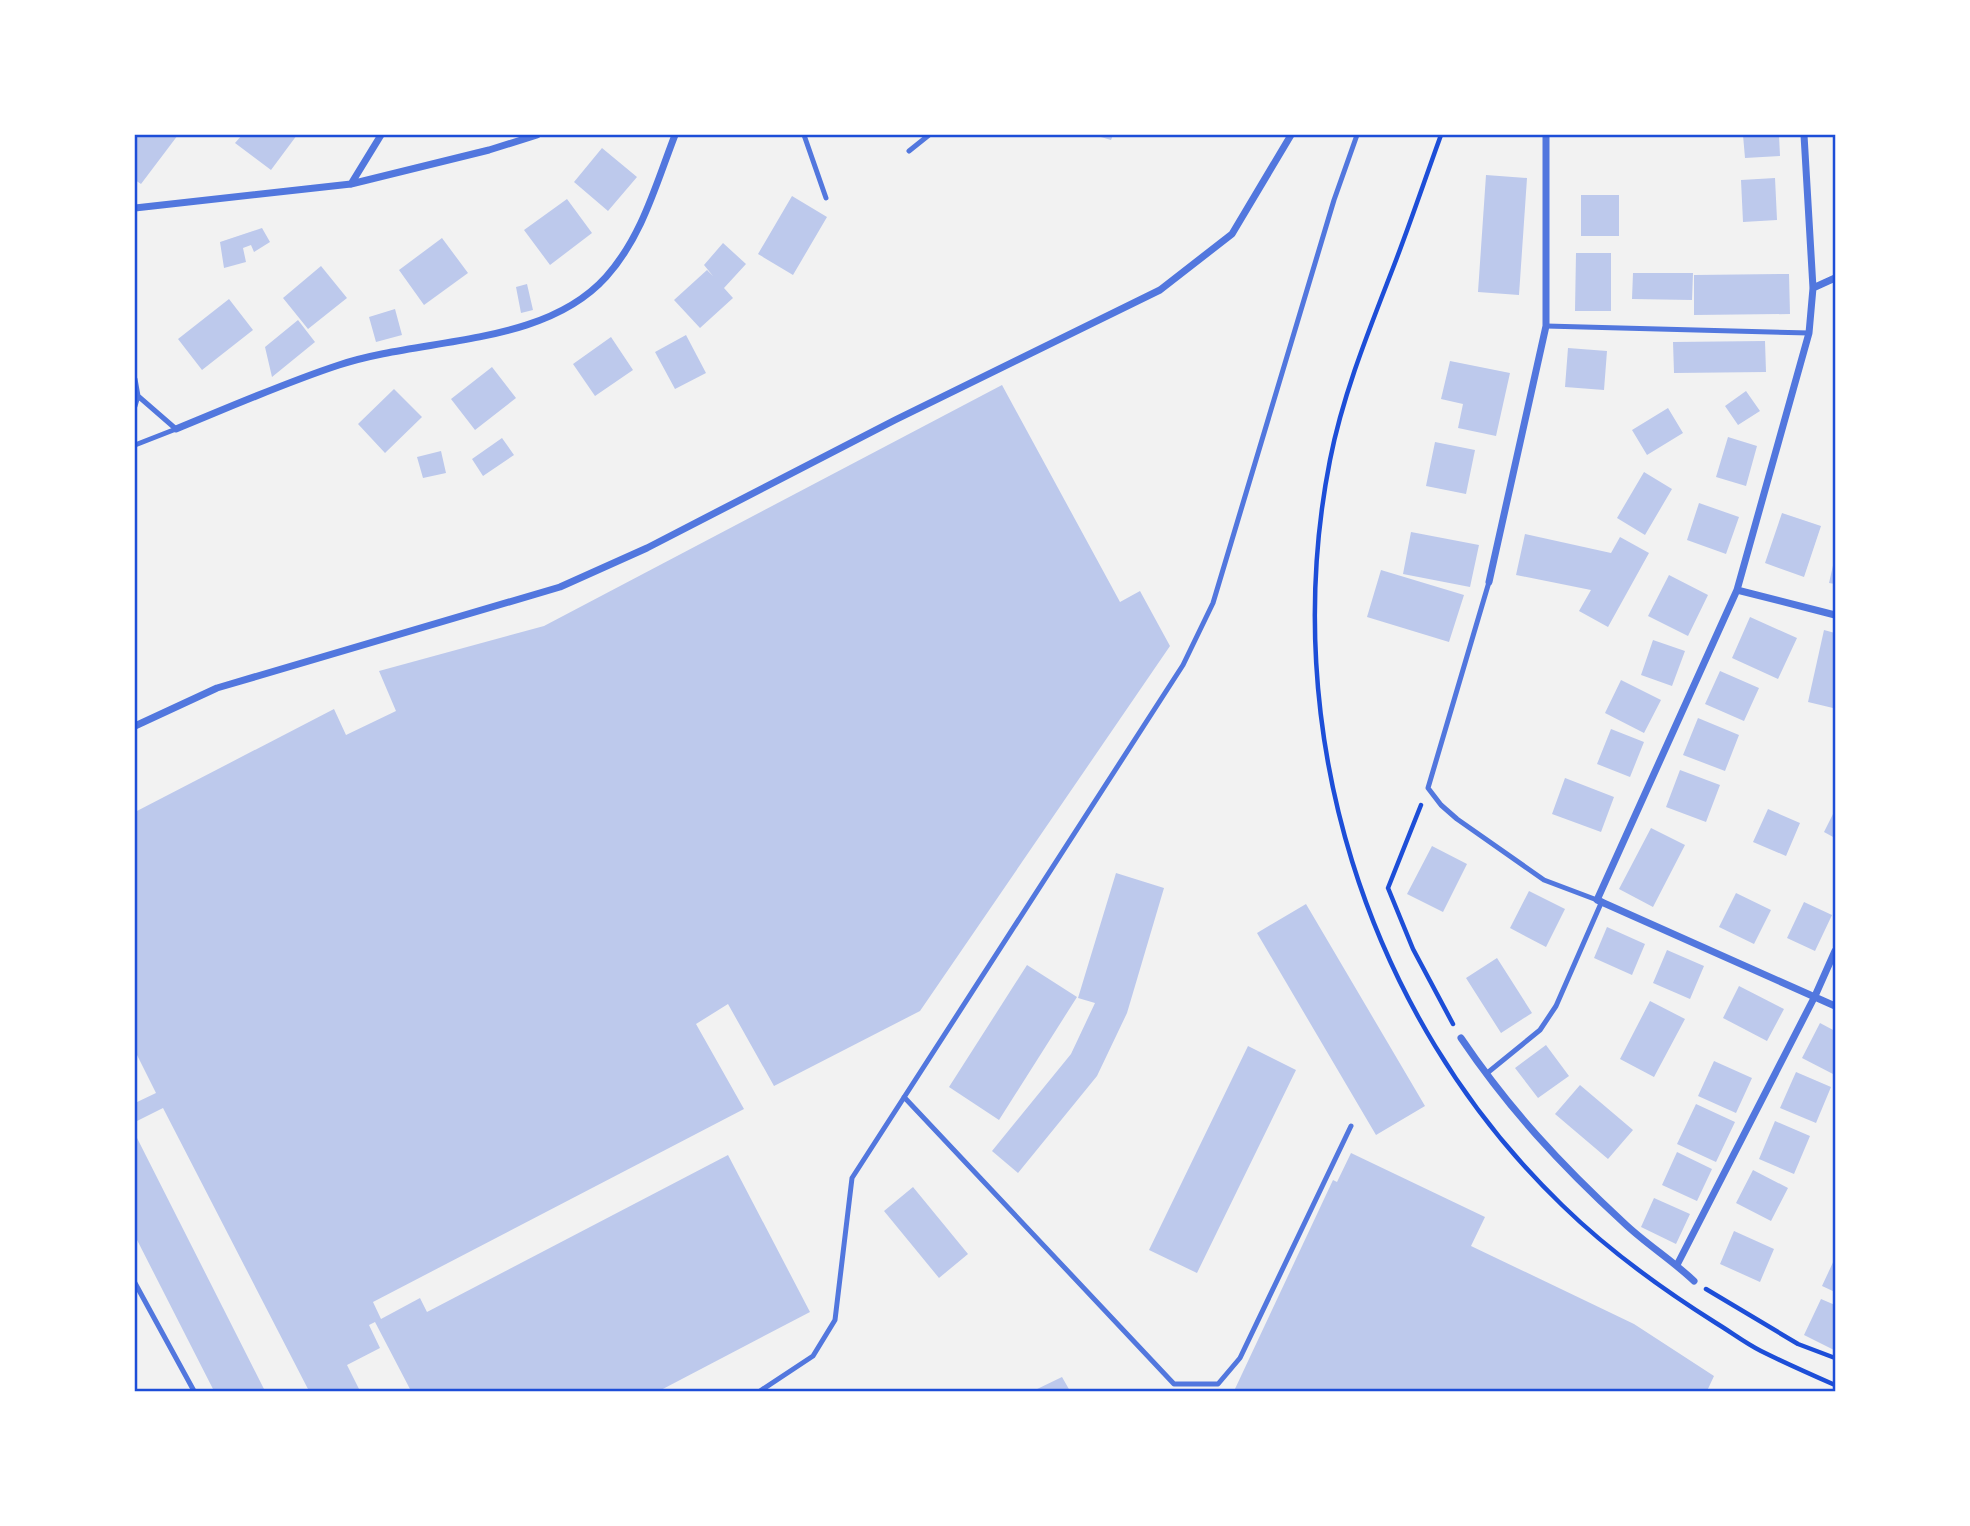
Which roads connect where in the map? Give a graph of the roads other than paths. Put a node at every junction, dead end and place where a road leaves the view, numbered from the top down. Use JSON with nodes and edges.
{"nodes":[{"id":1,"x":380,"y":135,"type":"edge"},
{"id":2,"x":537,"y":135,"type":"edge"},
{"id":3,"x":675,"y":135,"type":"edge"},
{"id":4,"x":804,"y":135,"type":"edge"},
{"id":5,"x":929,"y":135,"type":"edge"},
{"id":6,"x":1291,"y":135,"type":"edge"},
{"id":7,"x":1357,"y":135,"type":"edge"},
{"id":8,"x":1546,"y":135,"type":"edge"},
{"id":9,"x":1804,"y":135,"type":"edge"},
{"id":10,"x":909,"y":151,"type":"dead end"},
{"id":11,"x":351,"y":184,"type":"junction"},
{"id":12,"x":826,"y":198,"type":"dead end"},
{"id":13,"x":135,"y":208,"type":"edge"},
{"id":14,"x":1835,"y":278,"type":"edge"},
{"id":15,"x":1813,"y":288,"type":"junction"},
{"id":16,"x":1546,"y":326,"type":"junction"},
{"id":17,"x":1809,"y":333,"type":"junction"},
{"id":18,"x":135,"y":379,"type":"edge"},
{"id":19,"x":138,"y":396,"type":"junction"},
{"id":20,"x":135,"y":407,"type":"edge"},
{"id":21,"x":176,"y":429,"type":"junction"},
{"id":22,"x":135,"y":445,"type":"edge"},
{"id":23,"x":1489,"y":582,"type":"joint"},
{"id":24,"x":1737,"y":590,"type":"junction"},
{"id":25,"x":1835,"y":615,"type":"edge"},
{"id":26,"x":135,"y":726,"type":"edge"},
{"id":27,"x":1600,"y":901,"type":"junction"},
{"id":28,"x":1835,"y":951,"type":"edge"},
{"id":29,"x":1815,"y":996,"type":"junction"},
{"id":30,"x":1835,"y":1006,"type":"edge"},
{"id":31,"x":1461,"y":1038,"type":"road end"},
{"id":32,"x":1486,"y":1074,"type":"junction"},
{"id":33,"x":904,"y":1097,"type":"junction"},
{"id":34,"x":1351,"y":1126,"type":"dead end"},
{"id":35,"x":1677,"y":1265,"type":"junction"},
{"id":36,"x":1694,"y":1281,"type":"road end"},
{"id":37,"x":135,"y":1283,"type":"edge"},
{"id":38,"x":1174,"y":1384,"type":"junction"},
{"id":39,"x":194,"y":1391,"type":"edge"},
{"id":40,"x":760,"y":1391,"type":"edge"},
{"id":41,"x":1171,"y":1391,"type":"edge"}],
"edges":[{"from":1,"to":11,"type":"street"},
{"from":2,"to":11,"type":"street"},
{"from":3,"to":21,"type":"street"},
{"from":4,"to":12,"type":"lane"},
{"from":5,"to":10,"type":"lane"},
{"from":6,"to":26,"type":"street"},
{"from":7,"to":33,"type":"lane"},
{"from":8,"to":16,"type":"street"},
{"from":9,"to":15,"type":"street"},
{"from":11,"to":13,"type":"street"},
{"from":14,"to":15,"type":"street"},
{"from":15,"to":17,"type":"street"},
{"from":16,"to":17,"type":"lane"},
{"from":16,"to":23,"type":"street"},
{"from":17,"to":24,"type":"street"},
{"from":18,"to":19,"type":"lane"},
{"from":19,"to":20,"type":"lane"},
{"from":19,"to":21,"type":"lane"},
{"from":21,"to":22,"type":"lane"},
{"from":23,"to":27,"type":"lane"},
{"from":24,"to":25,"type":"street"},
{"from":24,"to":27,"type":"street"},
{"from":27,"to":29,"type":"street"},
{"from":27,"to":32,"type":"lane"},
{"from":28,"to":29,"type":"street"},
{"from":29,"to":30,"type":"street"},
{"from":29,"to":35,"type":"street"},
{"from":31,"to":32,"type":"street"},
{"from":32,"to":35,"type":"street"},
{"from":33,"to":38,"type":"lane"},
{"from":33,"to":40,"type":"lane"},
{"from":34,"to":38,"type":"lane"},
{"from":35,"to":36,"type":"street"},
{"from":37,"to":39,"type":"lane"},
{"from":38,"to":41,"type":"lane"}]}
